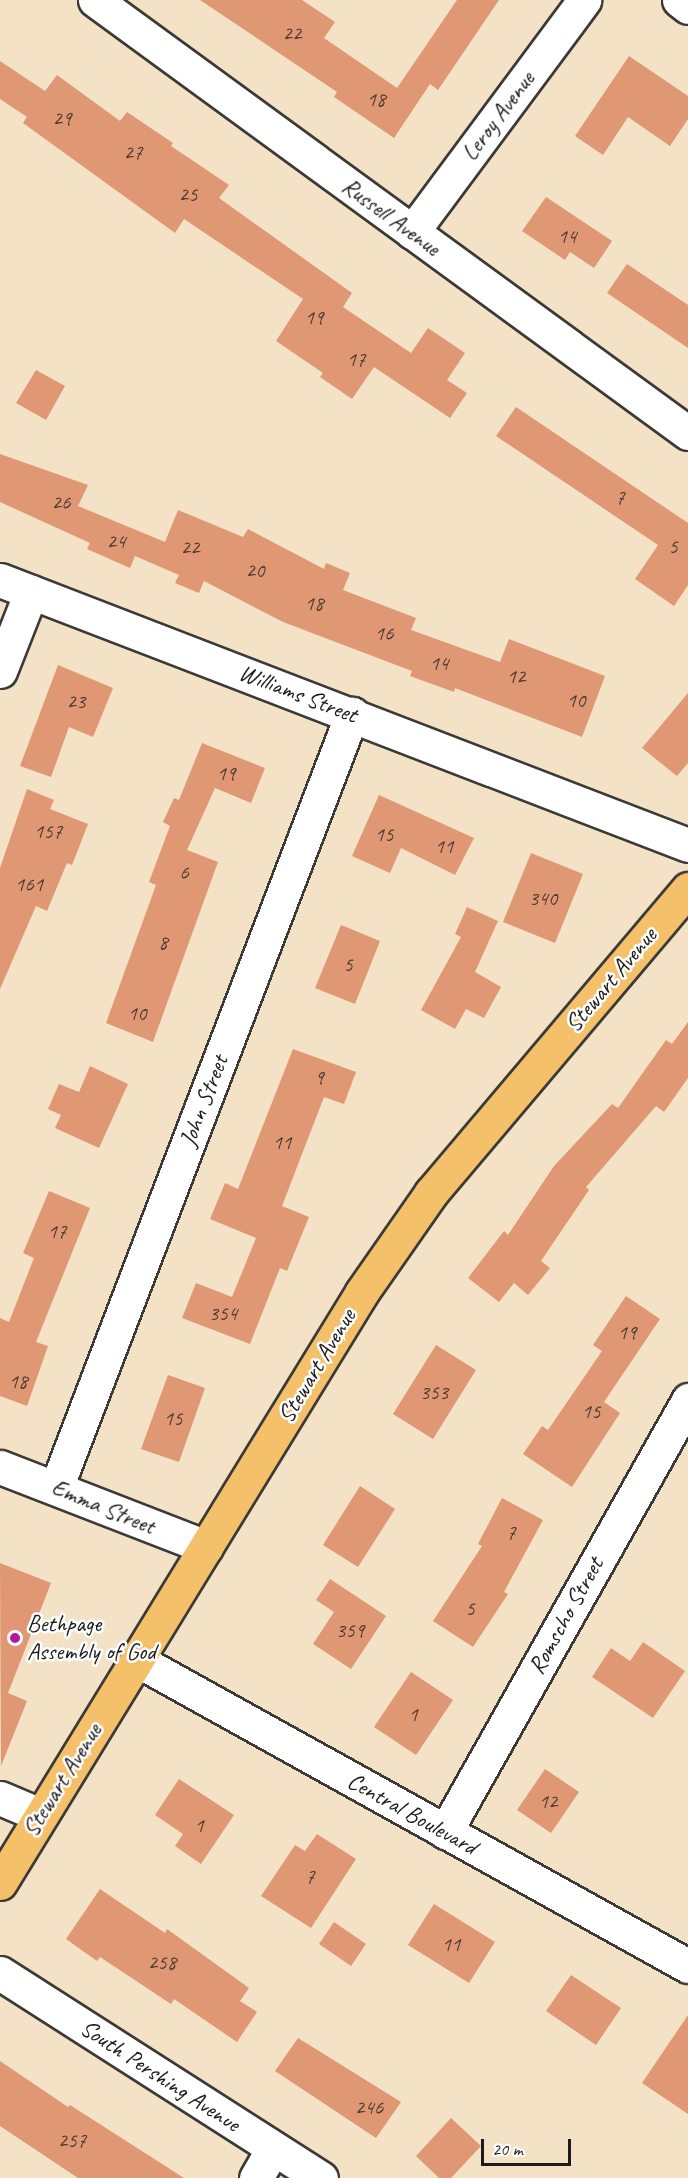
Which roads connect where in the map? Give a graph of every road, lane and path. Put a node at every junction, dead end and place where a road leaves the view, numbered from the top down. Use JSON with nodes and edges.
{"nodes":[{"id":1,"x":95,"y":0,"type":"edge"},
{"id":2,"x":584,"y":0,"type":"edge"},
{"id":3,"x":678,"y":0,"type":"edge"},
{"id":4,"x":688,"y":7,"type":"edge"},
{"id":5,"x":412,"y":232,"type":"junction"},
{"id":6,"x":688,"y":433,"type":"edge"},
{"id":7,"x":0,"y":580,"type":"edge"},
{"id":8,"x":31,"y":592,"type":"junction"},
{"id":9,"x":0,"y":671,"type":"edge"},
{"id":10,"x":352,"y":714,"type":"junction"},
{"id":11,"x":688,"y":845,"type":"edge"},
{"id":12,"x":688,"y":889,"type":"edge"},
{"id":13,"x":688,"y":1400,"type":"edge"},
{"id":14,"x":0,"y":1467,"type":"edge"},
{"id":15,"x":56,"y":1488,"type":"junction"},
{"id":16,"x":206,"y":1548,"type":"junction"},
{"id":17,"x":137,"y":1660,"type":"junction"},
{"id":18,"x":0,"y":1798,"type":"edge"},
{"id":19,"x":40,"y":1815,"type":"junction"},
{"id":20,"x":445,"y":1832,"type":"junction"},
{"id":21,"x":0,"y":1883,"type":"edge"},
{"id":22,"x":688,"y":1966,"type":"edge"},
{"id":23,"x":0,"y":1973,"type":"edge"},
{"id":24,"x":273,"y":2148,"type":"junction"},
{"id":25,"x":256,"y":2178,"type":"edge"},
{"id":26,"x":321,"y":2178,"type":"edge"}],
"edges":[{"from":1,"to":5,"type":"street","name":"Russell Avenue"},
{"from":2,"to":5,"type":"street","name":"Leroy Avenue"},
{"from":3,"to":4,"type":"street"},
{"from":5,"to":6,"type":"street","name":"Russell Avenue"},
{"from":7,"to":8,"type":"street","name":"Williams Street"},
{"from":8,"to":9,"type":"street"},
{"from":8,"to":10,"type":"street","name":"Williams Street"},
{"from":10,"to":11,"type":"street","name":"Williams Street"},
{"from":10,"to":15,"type":"street","name":"John Street"},
{"from":12,"to":16,"type":"main road","name":"Stewart Avenue"},
{"from":13,"to":20,"type":"street","name":"Romscho Street"},
{"from":14,"to":15,"type":"street","name":"Emma Street"},
{"from":15,"to":16,"type":"street","name":"Emma Street"},
{"from":16,"to":17,"type":"main road","name":"Stewart Avenue"},
{"from":17,"to":19,"type":"main road","name":"Stewart Avenue"},
{"from":17,"to":20,"type":"street","name":"Central Boulevard"},
{"from":18,"to":19,"type":"street"},
{"from":19,"to":21,"type":"main road","name":"Stewart Avenue"},
{"from":20,"to":22,"type":"street","name":"Central Boulevard"},
{"from":23,"to":24,"type":"street","name":"South Pershing Avenue"},
{"from":24,"to":25,"type":"street"},
{"from":24,"to":26,"type":"street","name":"South Pershing Avenue"}]}
